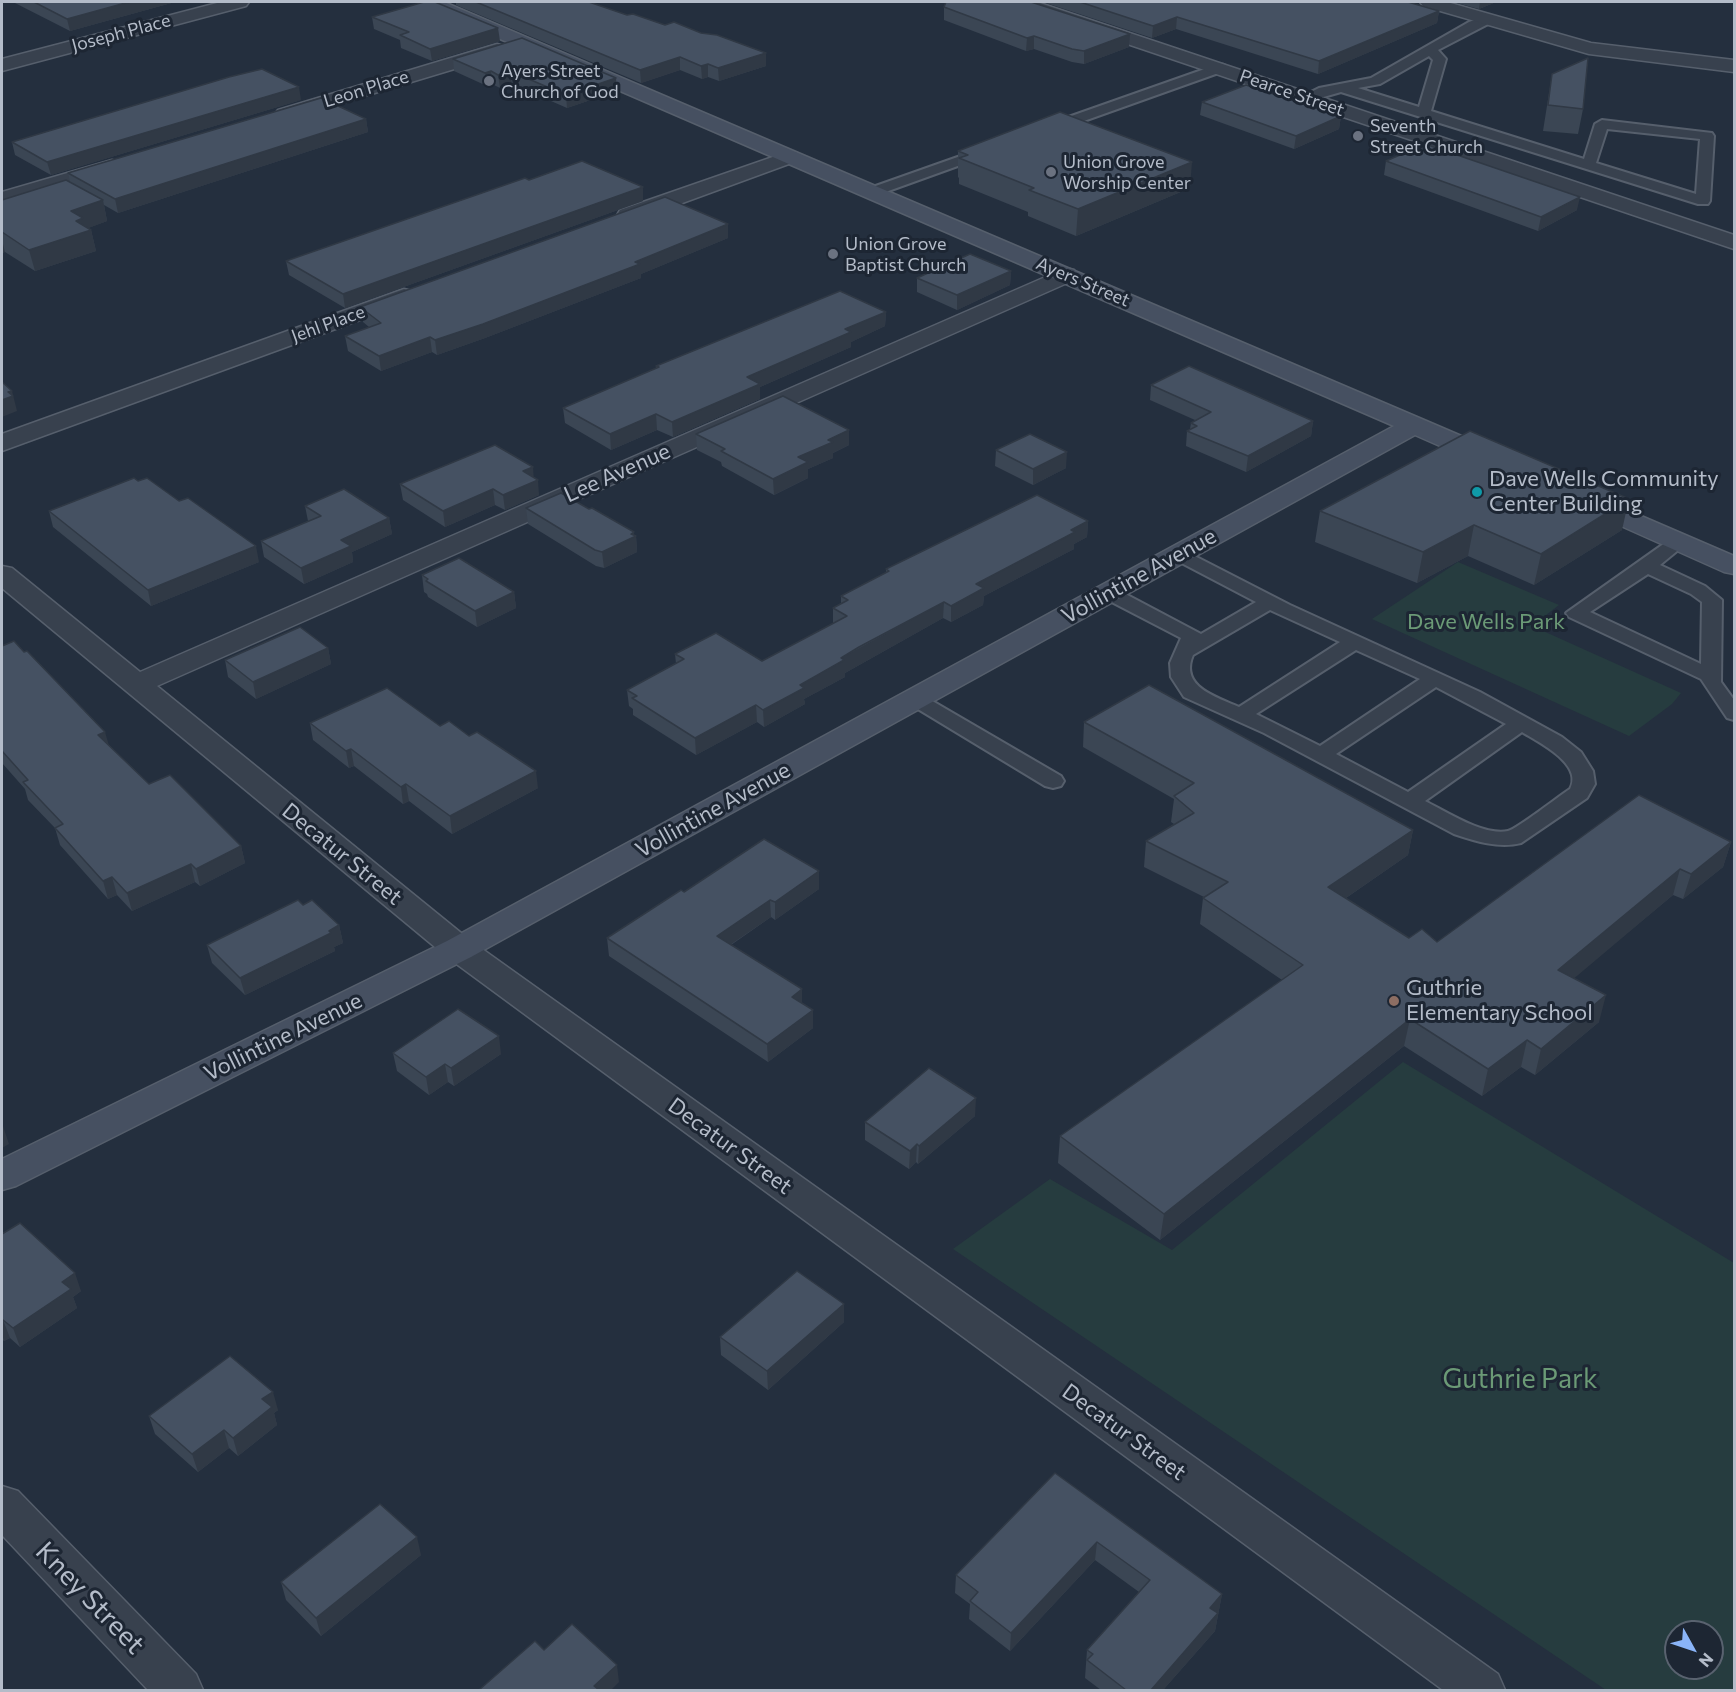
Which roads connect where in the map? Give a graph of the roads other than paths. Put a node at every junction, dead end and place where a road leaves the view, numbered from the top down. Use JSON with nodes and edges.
{"nodes":[{"id":1,"x":240,"y":2,"type":"edge"},
{"id":2,"x":430,"y":2,"type":"edge"},
{"id":3,"x":1021,"y":2,"type":"edge"},
{"id":4,"x":1429,"y":2,"type":"edge"},
{"id":5,"x":1488,"y":19,"type":"junction"},
{"id":6,"x":524,"y":42,"type":"junction"},
{"id":7,"x":1430,"y":50,"type":"junction"},
{"id":8,"x":2,"y":65,"type":"edge"},
{"id":9,"x":1734,"y":66,"type":"edge"},
{"id":10,"x":1219,"y":68,"type":"junction"},
{"id":11,"x":1343,"y":88,"type":"junction"},
{"id":12,"x":1306,"y":98,"type":"junction"},
{"id":13,"x":1424,"y":113,"type":"junction"},
{"id":14,"x":263,"y":120,"type":"edge"},
{"id":15,"x":1032,"y":135,"type":"edge"},
{"id":16,"x":999,"y":147,"type":"edge"},
{"id":17,"x":790,"y":157,"type":"junction"},
{"id":18,"x":126,"y":162,"type":"edge"},
{"id":19,"x":1589,"y":164,"type":"junction"},
{"id":20,"x":875,"y":191,"type":"junction"},
{"id":21,"x":2,"y":199,"type":"edge"},
{"id":22,"x":609,"y":222,"type":"edge"},
{"id":23,"x":1734,"y":242,"type":"edge"},
{"id":24,"x":1066,"y":274,"type":"junction"},
{"id":25,"x":429,"y":287,"type":"edge"},
{"id":26,"x":1414,"y":425,"type":"junction"},
{"id":27,"x":2,"y":443,"type":"edge"},
{"id":28,"x":1510,"y":467,"type":"edge"},
{"id":29,"x":1563,"y":490,"type":"edge"},
{"id":30,"x":1679,"y":542,"type":"junction"},
{"id":31,"x":1179,"y":554,"type":"junction"},
{"id":32,"x":1647,"y":566,"type":"junction"},
{"id":33,"x":1734,"y":566,"type":"edge"},
{"id":34,"x":2,"y":574,"type":"edge"},
{"id":35,"x":1109,"y":593,"type":"junction"},
{"id":36,"x":1270,"y":602,"type":"junction"},
{"id":37,"x":1354,"y":642,"type":"junction"},
{"id":38,"x":1187,"y":651,"type":"junction"},
{"id":39,"x":1712,"y":676,"type":"junction"},
{"id":40,"x":1435,"y":678,"type":"junction"},
{"id":41,"x":135,"y":685,"type":"junction"},
{"id":42,"x":915,"y":699,"type":"junction"},
{"id":43,"x":1731,"y":706,"type":"edge"},
{"id":44,"x":1241,"y":715,"type":"junction"},
{"id":45,"x":1521,"y":723,"type":"junction"},
{"id":46,"x":1322,"y":755,"type":"junction"},
{"id":47,"x":1053,"y":781,"type":"dead end"},
{"id":48,"x":1409,"y":802,"type":"junction"},
{"id":49,"x":459,"y":950,"type":"junction"},
{"id":50,"x":2,"y":1176,"type":"edge"},
{"id":51,"x":2,"y":1505,"type":"edge"},
{"id":52,"x":179,"y":1690,"type":"edge"},
{"id":53,"x":1481,"y":1690,"type":"edge"}],
"edges":[{"from":1,"to":8,"type":"street","name":"Joseph Place"},
{"from":2,"to":6,"type":"street","name":"Ayers Street"},
{"from":3,"to":10,"type":"street","name":"Pearce Street"},
{"from":4,"to":5,"type":"street"},
{"from":5,"to":7,"type":"lane"},
{"from":5,"to":9,"type":"street"},
{"from":6,"to":14,"type":"street","name":"Leon Place"},
{"from":6,"to":17,"type":"street","name":"Ayers Street"},
{"from":7,"to":11,"type":"lane"},
{"from":7,"to":13,"type":"lane"},
{"from":10,"to":12,"type":"street","name":"Pearce Street"},
{"from":10,"to":15,"type":"lane"},
{"from":11,"to":12,"type":"lane"},
{"from":11,"to":13,"type":"lane"},
{"from":12,"to":23,"type":"street","name":"Pearce Street"},
{"from":13,"to":19,"type":"lane"},
{"from":16,"to":20,"type":"lane"},
{"from":17,"to":20,"type":"street","name":"Ayers Street"},
{"from":17,"to":22,"type":"street"},
{"from":18,"to":21,"type":"street"},
{"from":19,"to":19,"type":"lane"},
{"from":20,"to":24,"type":"street","name":"Ayers Street"},
{"from":24,"to":26,"type":"street","name":"Ayers Street"},
{"from":24,"to":41,"type":"street","name":"Lee Avenue"},
{"from":25,"to":27,"type":"street","name":"Jehl Place"},
{"from":26,"to":28,"type":"street","name":"Ayers Street"},
{"from":26,"to":31,"type":"street","name":"Vollintine Avenue"},
{"from":29,"to":30,"type":"street"},
{"from":30,"to":32,"type":"lane"},
{"from":30,"to":33,"type":"street"},
{"from":31,"to":35,"type":"street","name":"Vollintine Avenue"},
{"from":31,"to":36,"type":"lane"},
{"from":32,"to":39,"type":"lane"},
{"from":32,"to":39,"type":"lane"},
{"from":34,"to":41,"type":"street","name":"Decatur Street"},
{"from":35,"to":38,"type":"lane"},
{"from":35,"to":42,"type":"street","name":"Vollintine Avenue"},
{"from":36,"to":37,"type":"lane"},
{"from":36,"to":38,"type":"lane"},
{"from":37,"to":40,"type":"lane"},
{"from":37,"to":44,"type":"lane"},
{"from":38,"to":44,"type":"lane"},
{"from":39,"to":43,"type":"lane"},
{"from":40,"to":45,"type":"lane"},
{"from":40,"to":46,"type":"lane"},
{"from":41,"to":49,"type":"street","name":"Decatur Street"},
{"from":42,"to":47,"type":"lane"},
{"from":42,"to":49,"type":"street","name":"Vollintine Avenue"},
{"from":44,"to":46,"type":"lane"},
{"from":45,"to":48,"type":"lane"},
{"from":45,"to":48,"type":"lane"},
{"from":46,"to":48,"type":"lane"},
{"from":49,"to":50,"type":"street","name":"Vollintine Avenue"},
{"from":49,"to":53,"type":"street","name":"Decatur Street"},
{"from":51,"to":52,"type":"street","name":"Kney Street"}]}
